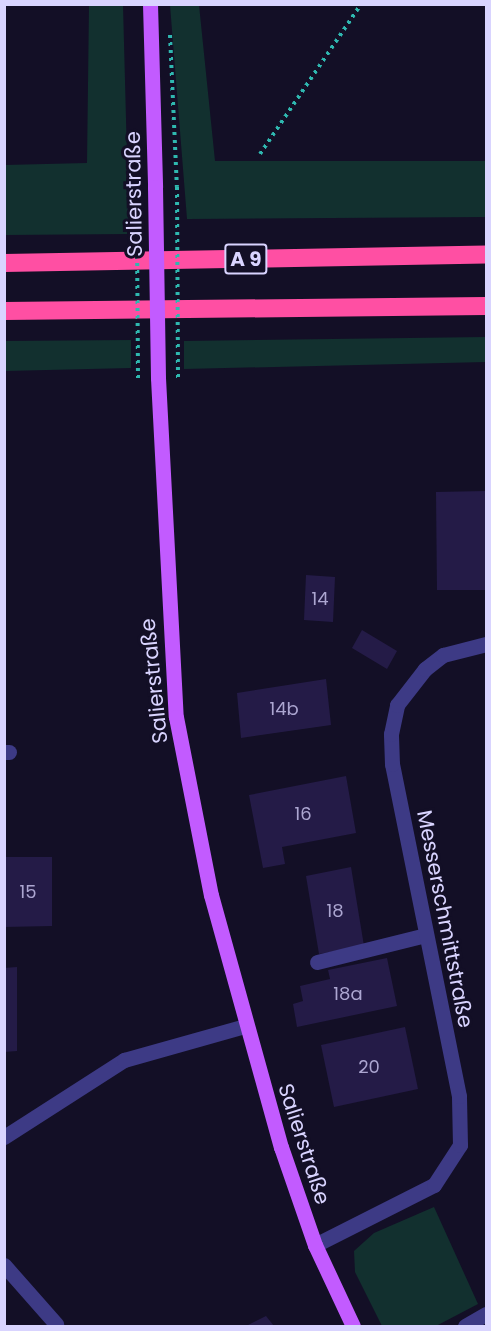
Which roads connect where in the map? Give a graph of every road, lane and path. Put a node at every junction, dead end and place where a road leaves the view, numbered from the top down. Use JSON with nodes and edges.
{"nodes":[{"id":1,"x":150,"y":4,"type":"edge"},
{"id":2,"x":361,"y":4,"type":"edge"},
{"id":3,"x":169,"y":26,"type":"dead end"},
{"id":4,"x":260,"y":154,"type":"dead end"},
{"id":5,"x":137,"y":223,"type":"dead end"},
{"id":6,"x":486,"y":255,"type":"edge"},
{"id":7,"x":4,"y":262,"type":"edge"},
{"id":8,"x":486,"y":306,"type":"edge"},
{"id":9,"x":4,"y":311,"type":"edge"},
{"id":10,"x":138,"y":378,"type":"dead end"},
{"id":11,"x":178,"y":378,"type":"dead end"},
{"id":12,"x":486,"y":644,"type":"edge"},
{"id":13,"x":426,"y":935,"type":"junction"},
{"id":14,"x":317,"y":962,"type":"dead end"},
{"id":15,"x":244,"y":1026,"type":"junction"},
{"id":16,"x":4,"y":1137,"type":"edge"},
{"id":17,"x":315,"y":1245,"type":"junction"},
{"id":18,"x":4,"y":1265,"type":"edge"},
{"id":19,"x":486,"y":1314,"type":"edge"},
{"id":20,"x":56,"y":1324,"type":"dead end"},
{"id":21,"x":353,"y":1326,"type":"edge"},
{"id":22,"x":465,"y":1326,"type":"edge"}],
"edges":[{"from":1,"to":15,"type":"main road","name":"Salierstraße","bridge":true},
{"from":2,"to":4,"type":"path"},
{"from":3,"to":11,"type":"path","bridge":true},
{"from":5,"to":10,"type":"path","bridge":true},
{"from":6,"to":7,"type":"highway","number":"A 9"},
{"from":8,"to":9,"type":"highway"},
{"from":12,"to":13,"type":"street","name":"Messerschmittstraße"},
{"from":13,"to":14,"type":"street"},
{"from":13,"to":17,"type":"street","name":"Messerschmittstraße"},
{"from":15,"to":16,"type":"street"},
{"from":15,"to":17,"type":"main road","name":"Salierstraße"},
{"from":17,"to":21,"type":"main road","name":"Salierstraße"},
{"from":18,"to":20,"type":"street"},
{"from":19,"to":22,"type":"street"}]}
